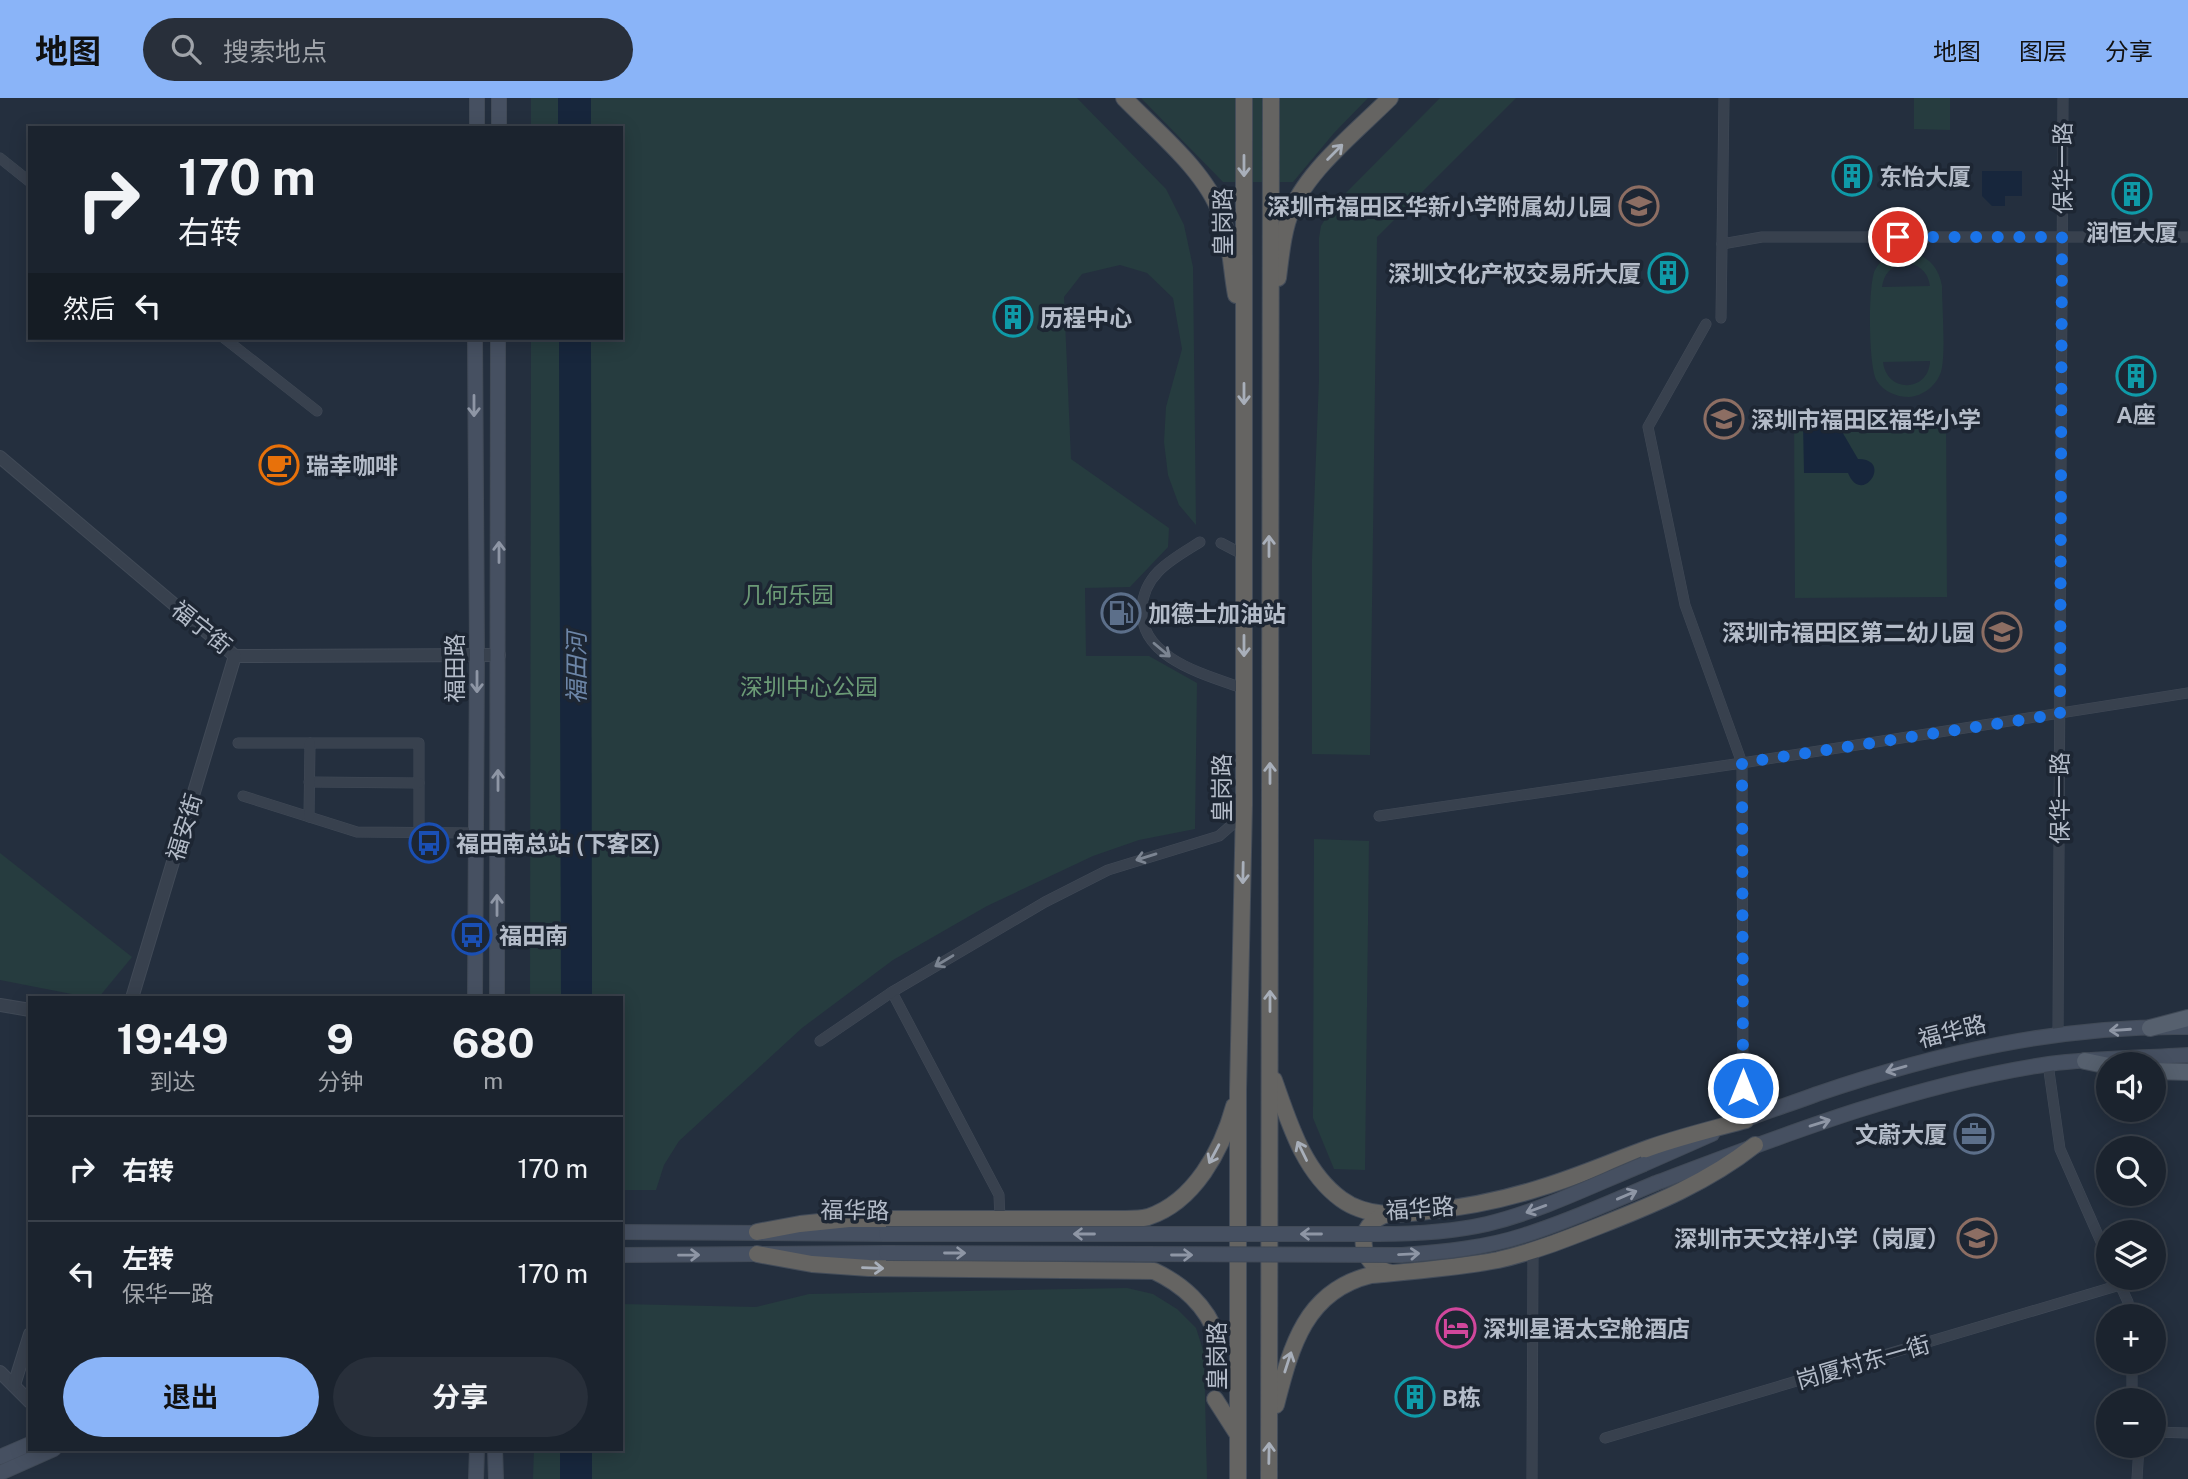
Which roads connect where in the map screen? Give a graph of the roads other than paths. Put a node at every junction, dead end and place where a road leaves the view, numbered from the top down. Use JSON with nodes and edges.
{"nodes":[{"id":1,"x":477,"y":98,"type":"edge"},
{"id":2,"x":499,"y":98,"type":"edge"},
{"id":3,"x":1124,"y":98,"type":"edge"},
{"id":4,"x":1244,"y":98,"type":"edge"},
{"id":5,"x":1271,"y":98,"type":"edge"},
{"id":6,"x":1390,"y":98,"type":"edge"},
{"id":7,"x":1724,"y":98,"type":"edge"},
{"id":8,"x":2063,"y":98,"type":"edge"},
{"id":9,"x":477,"y":126,"type":"edge"},
{"id":10,"x":499,"y":126,"type":"edge"},
{"id":11,"x":0,"y":158,"type":"edge"},
{"id":12,"x":28,"y":180,"type":"edge"},
{"id":13,"x":2062,"y":237,"type":"junction"},
{"id":14,"x":2188,"y":237,"type":"edge"},
{"id":15,"x":1722,"y":244,"type":"junction"},
{"id":16,"x":1721,"y":318,"type":"dead end"},
{"id":17,"x":1706,"y":324,"type":"dead end"},
{"id":18,"x":1244,"y":327,"type":"junction"},
{"id":19,"x":227,"y":340,"type":"edge"},
{"id":20,"x":475,"y":340,"type":"edge"},
{"id":21,"x":498,"y":340,"type":"edge"},
{"id":22,"x":1269,"y":350,"type":"junction"},
{"id":23,"x":317,"y":411,"type":"dead end"},
{"id":24,"x":0,"y":457,"type":"edge"},
{"id":25,"x":1244,"y":533,"type":"junction"},
{"id":26,"x":1200,"y":542,"type":"dead end"},
{"id":27,"x":1244,"y":555,"type":"junction"},
{"id":28,"x":499,"y":654,"type":"junction"},
{"id":29,"x":477,"y":655,"type":"junction"},
{"id":30,"x":234,"y":656,"type":"junction"},
{"id":31,"x":1245,"y":689,"type":"junction"},
{"id":32,"x":2188,"y":693,"type":"edge"},
{"id":33,"x":2060,"y":714,"type":"junction"},
{"id":34,"x":238,"y":743,"type":"dead end"},
{"id":35,"x":310,"y":743,"type":"junction"},
{"id":36,"x":1742,"y":763,"type":"junction"},
{"id":37,"x":309,"y":782,"type":"junction"},
{"id":38,"x":419,"y":783,"type":"junction"},
{"id":39,"x":243,"y":796,"type":"dead end"},
{"id":40,"x":1244,"y":805,"type":"junction"},
{"id":41,"x":1379,"y":816,"type":"dead end"},
{"id":42,"x":309,"y":817,"type":"junction"},
{"id":43,"x":419,"y":833,"type":"junction"},
{"id":44,"x":476,"y":833,"type":"junction"},
{"id":45,"x":892,"y":992,"type":"junction"},
{"id":46,"x":133,"y":996,"type":"edge"},
{"id":47,"x":475,"y":996,"type":"edge"},
{"id":48,"x":497,"y":996,"type":"edge"},
{"id":49,"x":0,"y":1005,"type":"edge"},
{"id":50,"x":28,"y":1010,"type":"edge"},
{"id":51,"x":2188,"y":1018,"type":"edge"},
{"id":52,"x":2188,"y":1027,"type":"edge"},
{"id":53,"x":2150,"y":1028,"type":"junction"},
{"id":54,"x":2058,"y":1035,"type":"junction"},
{"id":55,"x":820,"y":1041,"type":"dead end"},
{"id":56,"x":2188,"y":1055,"type":"edge"},
{"id":57,"x":2085,"y":1061,"type":"junction"},
{"id":58,"x":2096,"y":1063,"type":"edge"},
{"id":59,"x":2048,"y":1065,"type":"junction"},
{"id":60,"x":1270,"y":1069,"type":"junction"},
{"id":61,"x":2166,"y":1071,"type":"edge"},
{"id":62,"x":2188,"y":1072,"type":"edge"},
{"id":63,"x":1238,"y":1091,"type":"junction"},
{"id":64,"x":1746,"y":1120,"type":"junction"},
{"id":65,"x":1755,"y":1145,"type":"junction"},
{"id":66,"x":1390,"y":1214,"type":"junction"},
{"id":67,"x":1000,"y":1219,"type":"junction"},
{"id":68,"x":1125,"y":1219,"type":"junction"},
{"id":69,"x":2096,"y":1231,"type":"edge"},
{"id":70,"x":623,"y":1232,"type":"edge"},
{"id":71,"x":757,"y":1232,"type":"junction"},
{"id":72,"x":1533,"y":1251,"type":"junction"},
{"id":73,"x":757,"y":1254,"type":"junction"},
{"id":74,"x":623,"y":1255,"type":"edge"},
{"id":75,"x":1121,"y":1271,"type":"junction"},
{"id":76,"x":1392,"y":1273,"type":"junction"},
{"id":77,"x":2096,"y":1288,"type":"edge"},
{"id":78,"x":1217,"y":1336,"type":"dead end"},
{"id":79,"x":28,"y":1340,"type":"edge"},
{"id":80,"x":0,"y":1371,"type":"edge"},
{"id":81,"x":14,"y":1385,"type":"junction"},
{"id":82,"x":1216,"y":1399,"type":"dead end"},
{"id":83,"x":28,"y":1400,"type":"edge"},
{"id":84,"x":1270,"y":1427,"type":"junction"},
{"id":85,"x":2166,"y":1432,"type":"edge"},
{"id":86,"x":2188,"y":1433,"type":"edge"},
{"id":87,"x":1239,"y":1436,"type":"junction"},
{"id":88,"x":1605,"y":1437,"type":"dead end"},
{"id":89,"x":28,"y":1445,"type":"edge"},
{"id":90,"x":50,"y":1451,"type":"edge"},
{"id":91,"x":477,"y":1451,"type":"edge"},
{"id":92,"x":495,"y":1451,"type":"edge"},
{"id":93,"x":0,"y":1457,"type":"edge"},
{"id":94,"x":2138,"y":1458,"type":"edge"},
{"id":95,"x":0,"y":1473,"type":"edge"},
{"id":96,"x":477,"y":1479,"type":"edge"},
{"id":97,"x":495,"y":1479,"type":"edge"},
{"id":98,"x":1238,"y":1479,"type":"edge"},
{"id":99,"x":1269,"y":1479,"type":"edge"},
{"id":100,"x":1532,"y":1479,"type":"edge"},
{"id":101,"x":2137,"y":1479,"type":"edge"}],
"edges":[{"from":1,"to":9,"type":"main road"},
{"from":2,"to":10,"type":"main road"},
{"from":3,"to":18,"type":"highway"},
{"from":4,"to":18,"type":"highway","name":"皇岗路","one_way":true},
{"from":5,"to":22,"type":"highway","name":"皇岗路"},
{"from":22,"to":6,"type":"highway","one_way":true},
{"from":7,"to":15,"type":"street"},
{"from":8,"to":13,"type":"street","name":"保华一路"},
{"from":11,"to":12,"type":"street"},
{"from":13,"to":14,"type":"street"},
{"from":13,"to":15,"type":"street"},
{"from":13,"to":33,"type":"street","name":"保华一路"},
{"from":15,"to":16,"type":"street"},
{"from":17,"to":36,"type":"street"},
{"from":18,"to":25,"type":"highway","name":"皇岗路","one_way":true},
{"from":19,"to":23,"type":"street"},
{"from":20,"to":29,"type":"main road","name":"福田路","one_way":true},
{"from":28,"to":21,"type":"main road","name":"福田路","one_way":true},
{"from":60,"to":22,"type":"highway","name":"皇岗路","one_way":true},
{"from":24,"to":30,"type":"street","name":"福宁街"},
{"from":25,"to":27,"type":"highway","name":"皇岗路"},
{"from":25,"to":27,"type":"street"},
{"from":26,"to":31,"type":"street","one_way":true},
{"from":27,"to":31,"type":"highway","name":"皇岗路","one_way":true},
{"from":28,"to":29,"type":"street","name":"福宁街"},
{"from":48,"to":28,"type":"main road","name":"福田路","one_way":true},
{"from":29,"to":30,"type":"street","name":"福宁街"},
{"from":29,"to":44,"type":"main road","name":"福田路","one_way":true},
{"from":30,"to":46,"type":"street","name":"福安街"},
{"from":31,"to":40,"type":"highway","name":"皇岗路"},
{"from":32,"to":33,"type":"street"},
{"from":33,"to":36,"type":"street"},
{"from":33,"to":54,"type":"street","name":"保华一路"},
{"from":34,"to":35,"type":"street"},
{"from":35,"to":37,"type":"street"},
{"from":35,"to":38,"type":"street"},
{"from":36,"to":41,"type":"street"},
{"from":36,"to":64,"type":"street"},
{"from":37,"to":38,"type":"street"},
{"from":37,"to":42,"type":"street"},
{"from":38,"to":43,"type":"street"},
{"from":39,"to":42,"type":"street"},
{"from":40,"to":45,"type":"street","one_way":true},
{"from":40,"to":63,"type":"highway","name":"皇岗路","one_way":true},
{"from":42,"to":43,"type":"street"},
{"from":43,"to":44,"type":"street"},
{"from":44,"to":47,"type":"main road","name":"福田路"},
{"from":45,"to":55,"type":"street"},
{"from":45,"to":67,"type":"street"},
{"from":49,"to":50,"type":"street"},
{"from":51,"to":53,"type":"main road"},
{"from":52,"to":53,"type":"main road","name":"福华路"},
{"from":53,"to":54,"type":"main road","name":"福华路","one_way":true},
{"from":54,"to":64,"type":"main road","name":"福华路","one_way":true},
{"from":56,"to":57,"type":"main road","name":"福华路"},
{"from":57,"to":58,"type":"main road"},
{"from":57,"to":59,"type":"main road","name":"福华路"},
{"from":65,"to":59,"type":"main road","name":"福华路","one_way":true},
{"from":59,"to":69,"type":"street"},
{"from":66,"to":60,"type":"highway","one_way":true},
{"from":60,"to":84,"type":"highway","name":"皇岗路"},
{"from":61,"to":62,"type":"main road"},
{"from":63,"to":68,"type":"highway","one_way":true},
{"from":63,"to":87,"type":"highway","name":"皇岗路"},
{"from":64,"to":66,"type":"highway"},
{"from":64,"to":71,"type":"main road","name":"福华路","one_way":true,"bridge":true},
{"from":65,"to":72,"type":"highway"},
{"from":73,"to":65,"type":"main road","name":"福华路","one_way":true,"bridge":true},
{"from":66,"to":76,"type":"highway"},
{"from":67,"to":68,"type":"highway"},
{"from":67,"to":71,"type":"highway"},
{"from":68,"to":75,"type":"highway"},
{"from":70,"to":71,"type":"main road","name":"福华路"},
{"from":72,"to":76,"type":"highway"},
{"from":72,"to":100,"type":"street"},
{"from":74,"to":73,"type":"main road","name":"福华路","one_way":true},
{"from":73,"to":75,"type":"highway","one_way":true},
{"from":75,"to":78,"type":"highway"},
{"from":84,"to":76,"type":"highway","one_way":true},
{"from":77,"to":88,"type":"street","name":"岗厦村东一街"},
{"from":79,"to":81,"type":"street"},
{"from":80,"to":81,"type":"street"},
{"from":81,"to":83,"type":"street"},
{"from":82,"to":87,"type":"highway"},
{"from":99,"to":84,"type":"highway","name":"皇岗路","one_way":true},
{"from":85,"to":86,"type":"street"},
{"from":87,"to":98,"type":"highway","name":"皇岗路"},
{"from":89,"to":93,"type":"main road"},
{"from":90,"to":95,"type":"main road"},
{"from":91,"to":96,"type":"main road"},
{"from":92,"to":97,"type":"main road"},
{"from":94,"to":101,"type":"street"}]}
